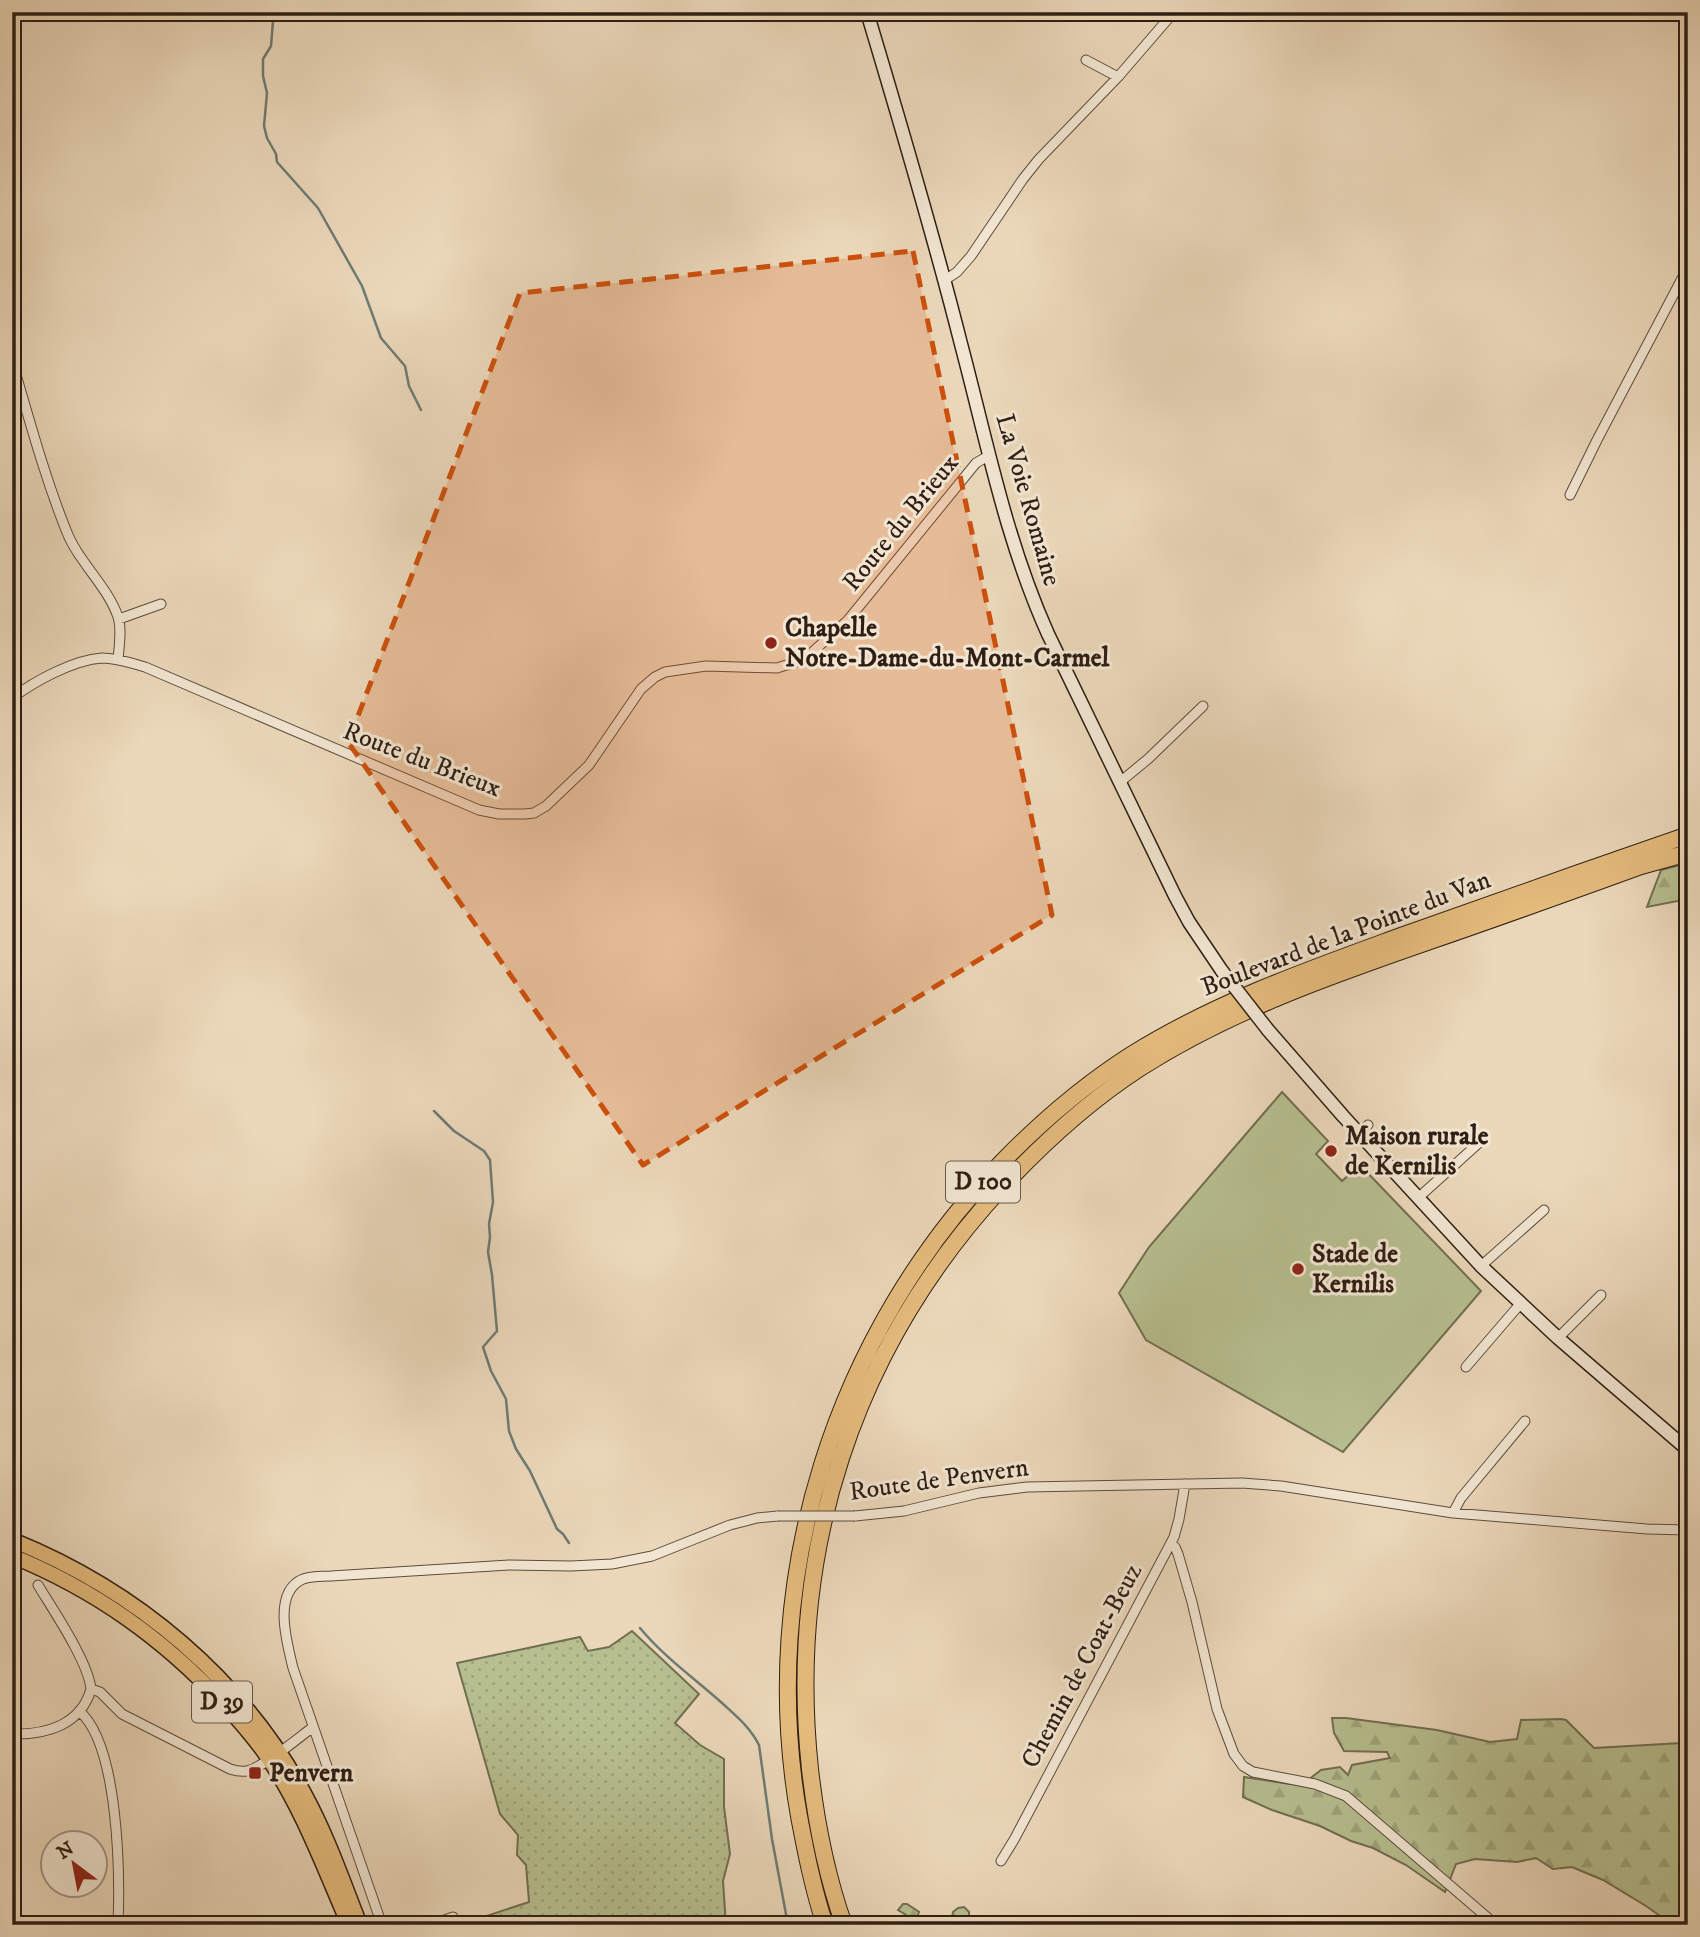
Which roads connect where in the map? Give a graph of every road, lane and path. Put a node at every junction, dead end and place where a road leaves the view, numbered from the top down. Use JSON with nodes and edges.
{"nodes":[{"id":1,"x":867,"y":12,"type":"edge"},
{"id":2,"x":1174,"y":12,"type":"edge"},
{"id":3,"x":1086,"y":60,"type":"dead end"},
{"id":4,"x":1118,"y":77,"type":"junction"},
{"id":5,"x":1688,"y":267,"type":"edge"},
{"id":6,"x":945,"y":280,"type":"junction"},
{"id":7,"x":12,"y":361,"type":"edge"},
{"id":8,"x":990,"y":455,"type":"junction"},
{"id":9,"x":1570,"y":495,"type":"dead end"},
{"id":10,"x":161,"y":604,"type":"dead end"},
{"id":11,"x":119,"y":619,"type":"junction"},
{"id":12,"x":118,"y":660,"type":"junction"},
{"id":13,"x":12,"y":698,"type":"edge"},
{"id":14,"x":1203,"y":706,"type":"dead end"},
{"id":15,"x":1120,"y":782,"type":"junction"},
{"id":16,"x":1688,"y":835,"type":"edge"},
{"id":17,"x":1688,"y":852,"type":"edge"},
{"id":18,"x":1481,"y":1141,"type":"dead end"},
{"id":19,"x":1418,"y":1198,"type":"junction"},
{"id":20,"x":1544,"y":1210,"type":"dead end"},
{"id":21,"x":1481,"y":1266,"type":"junction"},
{"id":22,"x":1601,"y":1294,"type":"dead end"},
{"id":23,"x":1521,"y":1303,"type":"junction"},
{"id":24,"x":1558,"y":1338,"type":"junction"},
{"id":25,"x":1466,"y":1367,"type":"dead end"},
{"id":26,"x":1525,"y":1421,"type":"dead end"},
{"id":27,"x":1688,"y":1450,"type":"edge"},
{"id":28,"x":1185,"y":1484,"type":"junction"},
{"id":29,"x":1453,"y":1513,"type":"junction"},
{"id":30,"x":1688,"y":1530,"type":"edge"},
{"id":31,"x":12,"y":1539,"type":"edge"},
{"id":32,"x":1170,"y":1545,"type":"junction"},
{"id":33,"x":12,"y":1556,"type":"edge"},
{"id":34,"x":37,"y":1584,"type":"dead end"},
{"id":35,"x":15,"y":1654,"type":"dead end"},
{"id":36,"x":91,"y":1689,"type":"junction"},
{"id":37,"x":79,"y":1711,"type":"junction"},
{"id":38,"x":313,"y":1727,"type":"junction"},
{"id":39,"x":12,"y":1734,"type":"edge"},
{"id":40,"x":274,"y":1756,"type":"junction"},
{"id":41,"x":1001,"y":1861,"type":"dead end"},
{"id":42,"x":453,"y":1917,"type":"dead end"},
{"id":43,"x":118,"y":1925,"type":"edge"},
{"id":44,"x":349,"y":1925,"type":"edge"},
{"id":45,"x":360,"y":1925,"type":"edge"},
{"id":46,"x":382,"y":1925,"type":"edge"},
{"id":47,"x":430,"y":1925,"type":"edge"},
{"id":48,"x":825,"y":1925,"type":"edge"},
{"id":49,"x":844,"y":1925,"type":"edge"},
{"id":50,"x":1496,"y":1925,"type":"edge"}],
"edges":[{"from":1,"to":6,"type":"street","name":"La Voie Romaine"},
{"from":2,"to":4,"type":"street"},
{"from":3,"to":4,"type":"street"},
{"from":4,"to":6,"type":"street"},
{"from":5,"to":9,"type":"street"},
{"from":6,"to":8,"type":"street","name":"La Voie Romaine"},
{"from":7,"to":11,"type":"street"},
{"from":8,"to":12,"type":"street","name":"Route du Brieux"},
{"from":8,"to":15,"type":"street","name":"La Voie Romaine"},
{"from":10,"to":11,"type":"street"},
{"from":11,"to":12,"type":"street"},
{"from":12,"to":13,"type":"street","name":"Route du Brieux"},
{"from":14,"to":15,"type":"street"},
{"from":15,"to":19,"type":"street","name":"La Voie Romaine","bridge":true},
{"from":16,"to":48,"type":"highway","name":"Boulevard de la Pointe du Van","number":"D 100"},
{"from":17,"to":49,"type":"highway","name":"Boulevard de la Pointe du Van","number":"D 100"},
{"from":18,"to":19,"type":"street"},
{"from":19,"to":21,"type":"street"},
{"from":20,"to":21,"type":"street"},
{"from":21,"to":23,"type":"street"},
{"from":22,"to":24,"type":"street"},
{"from":23,"to":24,"type":"street"},
{"from":23,"to":25,"type":"street"},
{"from":24,"to":27,"type":"street"},
{"from":26,"to":29,"type":"street"},
{"from":28,"to":29,"type":"street","name":"Route de Penvern"},
{"from":28,"to":32,"type":"street","name":"Chemin de Coat-Beuz"},
{"from":28,"to":38,"type":"street","name":"Route de Penvern","bridge":true},
{"from":29,"to":30,"type":"street","name":"Route de Penvern"},
{"from":31,"to":40,"type":"main road","number":"D 39"},
{"from":32,"to":41,"type":"street","name":"Chemin de Coat-Beuz"},
{"from":32,"to":50,"type":"street"},
{"from":33,"to":40,"type":"main road","number":"D 39"},
{"from":34,"to":36,"type":"street"},
{"from":35,"to":39,"type":"street"},
{"from":36,"to":37,"type":"street"},
{"from":36,"to":40,"type":"street"},
{"from":37,"to":39,"type":"street"},
{"from":37,"to":43,"type":"street"},
{"from":38,"to":40,"type":"street"},
{"from":38,"to":46,"type":"street"},
{"from":40,"to":44,"type":"main road","number":"D 39"},
{"from":40,"to":45,"type":"main road","number":"D 39"},
{"from":42,"to":47,"type":"street"}]}
